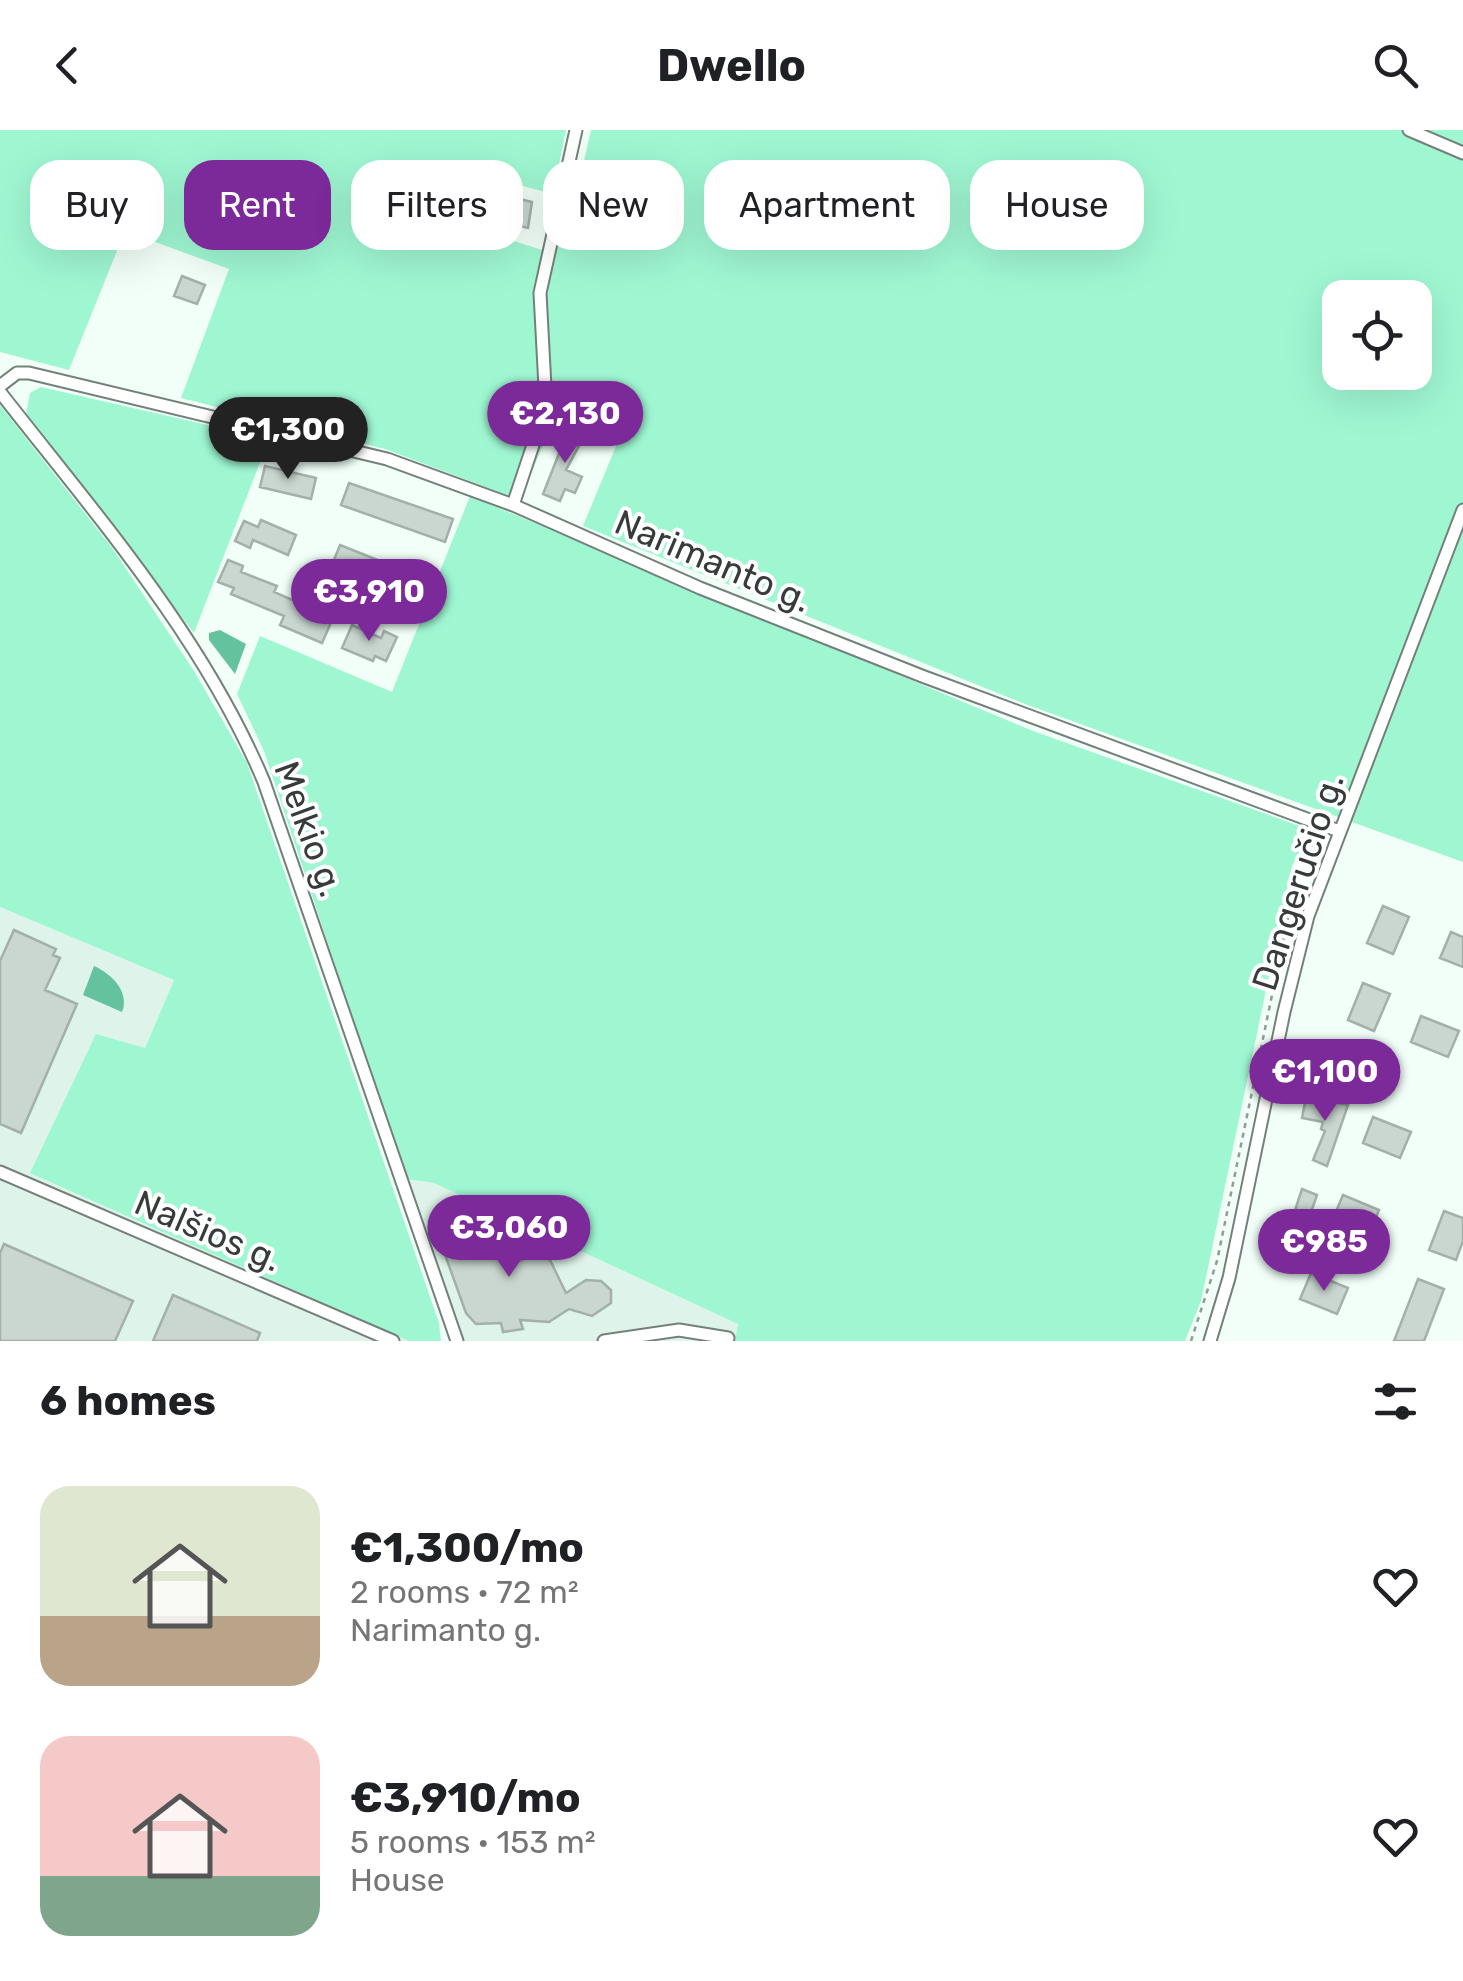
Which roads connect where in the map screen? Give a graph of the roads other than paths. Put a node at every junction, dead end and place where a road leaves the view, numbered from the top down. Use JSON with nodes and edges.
{"nodes":[{"id":1,"x":576,"y":130,"type":"edge"},
{"id":2,"x":1409,"y":130,"type":"edge"},
{"id":3,"x":1463,"y":153,"type":"edge"},
{"id":4,"x":0,"y":389,"type":"edge"},
{"id":5,"x":513,"y":505,"type":"junction"},
{"id":6,"x":1463,"y":510,"type":"edge"},
{"id":7,"x":1339,"y":831,"type":"junction"},
{"id":8,"x":0,"y":1172,"type":"edge"},
{"id":9,"x":728,"y":1338,"type":"dead end"},
{"id":10,"x":393,"y":1341,"type":"edge"},
{"id":11,"x":457,"y":1341,"type":"edge"},
{"id":12,"x":604,"y":1341,"type":"edge"},
{"id":13,"x":1210,"y":1341,"type":"edge"}],
"edges":[{"from":1,"to":5,"type":"street"},
{"from":2,"to":3,"type":"street"},
{"from":4,"to":5,"type":"street","name":"Narimanto g."},
{"from":4,"to":11,"type":"street","name":"Melkio g."},
{"from":5,"to":7,"type":"street","name":"Narimanto g."},
{"from":6,"to":7,"type":"street","name":"Dangeručio g."},
{"from":7,"to":13,"type":"street","name":"Dangeručio g."},
{"from":8,"to":10,"type":"street","name":"Nalšios g."},
{"from":9,"to":12,"type":"street"}]}
